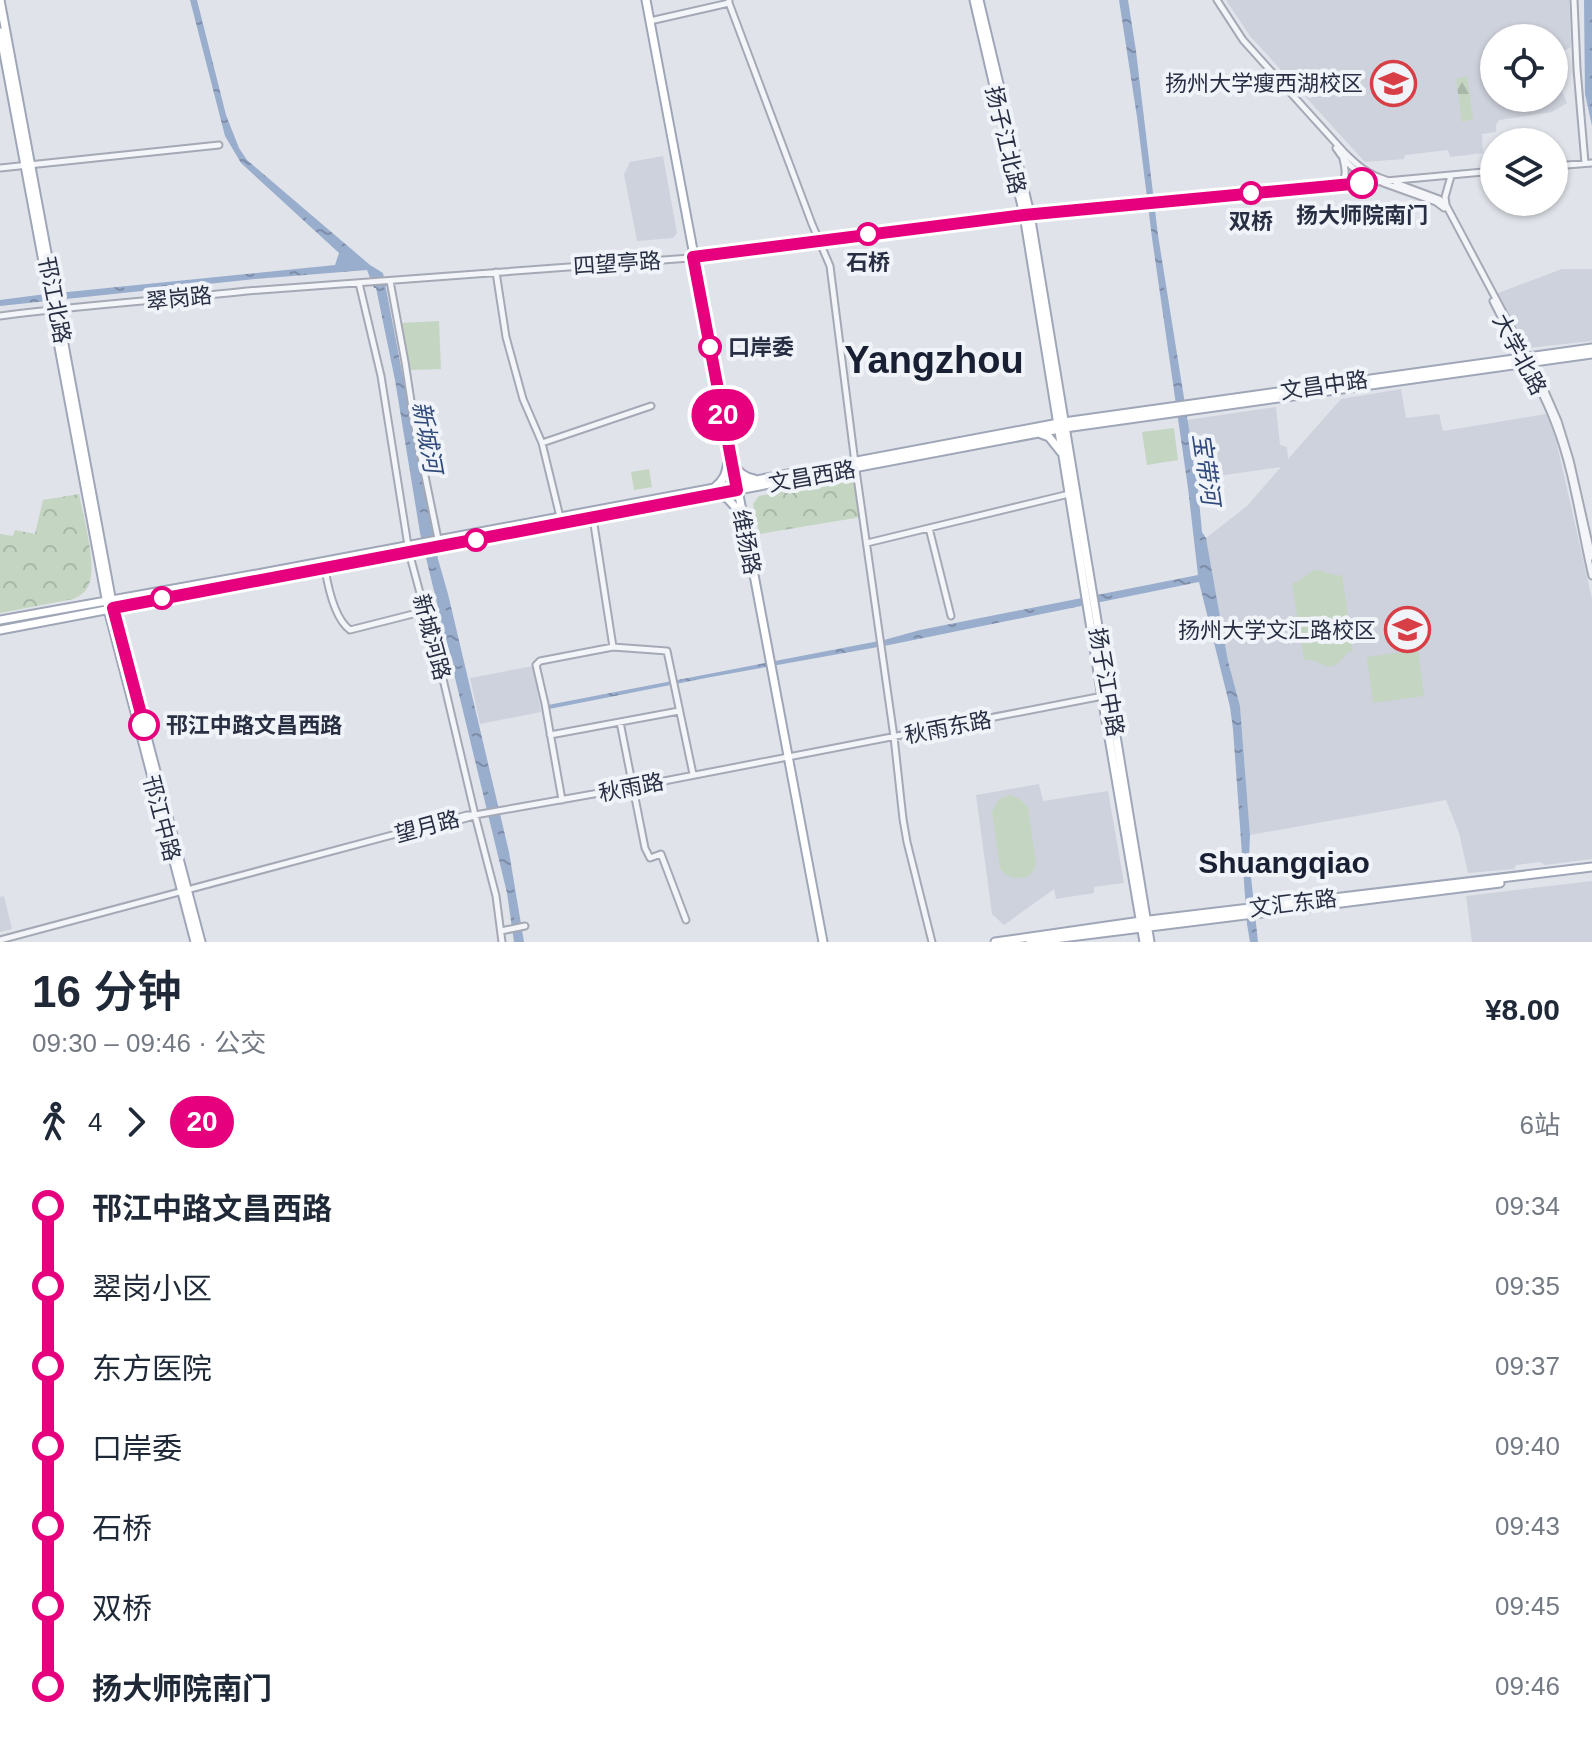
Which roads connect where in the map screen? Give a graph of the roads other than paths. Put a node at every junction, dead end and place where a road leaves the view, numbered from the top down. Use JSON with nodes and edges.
{"nodes":[{"id":1,"x":0,"y":0,"type":"edge"},
{"id":2,"x":644,"y":0,"type":"edge"},
{"id":3,"x":976,"y":0,"type":"edge"},
{"id":4,"x":1217,"y":0,"type":"edge"},
{"id":5,"x":1574,"y":0,"type":"edge"},
{"id":6,"x":729,"y":1,"type":"edge"},
{"id":7,"x":650,"y":21,"type":"junction"},
{"id":8,"x":0,"y":32,"type":"edge"},
{"id":9,"x":1327,"y":133,"type":"junction"},
{"id":10,"x":219,"y":145,"type":"dead end"},
{"id":11,"x":1343,"y":158,"type":"junction"},
{"id":12,"x":1588,"y":163,"type":"edge"},
{"id":13,"x":27,"y":165,"type":"junction"},
{"id":14,"x":1568,"y":165,"type":"edge"},
{"id":15,"x":0,"y":168,"type":"edge"},
{"id":16,"x":1480,"y":173,"type":"edge"},
{"id":17,"x":1451,"y":176,"type":"junction"},
{"id":18,"x":1391,"y":181,"type":"junction"},
{"id":19,"x":1380,"y":182,"type":"junction"},
{"id":20,"x":1341,"y":185,"type":"junction"},
{"id":21,"x":1446,"y":205,"type":"junction"},
{"id":22,"x":1027,"y":214,"type":"junction"},
{"id":23,"x":819,"y":240,"type":"junction"},
{"id":24,"x":692,"y":257,"type":"junction"},
{"id":25,"x":496,"y":272,"type":"junction"},
{"id":26,"x":388,"y":280,"type":"junction"},
{"id":27,"x":359,"y":283,"type":"junction"},
{"id":28,"x":53,"y":306,"type":"junction"},
{"id":29,"x":0,"y":316,"type":"edge"},
{"id":30,"x":1592,"y":348,"type":"edge"},
{"id":31,"x":1592,"y":354,"type":"edge"},
{"id":32,"x":1526,"y":360,"type":"junction"},
{"id":33,"x":1053,"y":399,"type":"junction"},
{"id":34,"x":1061,"y":405,"type":"junction"},
{"id":35,"x":651,"y":406,"type":"dead end"},
{"id":36,"x":1174,"y":410,"type":"junction"},
{"id":37,"x":1099,"y":418,"type":"junction"},
{"id":38,"x":1061,"y":426,"type":"junction"},
{"id":39,"x":1083,"y":426,"type":"junction"},
{"id":40,"x":1039,"y":430,"type":"junction"},
{"id":41,"x":542,"y":443,"type":"junction"},
{"id":42,"x":1066,"y":454,"type":"junction"},
{"id":43,"x":730,"y":462,"type":"junction"},
{"id":44,"x":855,"y":466,"type":"junction"},
{"id":45,"x":756,"y":483,"type":"junction"},
{"id":46,"x":735,"y":487,"type":"junction"},
{"id":47,"x":715,"y":491,"type":"junction"},
{"id":48,"x":1069,"y":494,"type":"junction"},
{"id":49,"x":739,"y":509,"type":"junction"},
{"id":50,"x":592,"y":514,"type":"junction"},
{"id":51,"x":560,"y":517,"type":"junction"},
{"id":52,"x":929,"y":528,"type":"junction"},
{"id":53,"x":437,"y":542,"type":"junction"},
{"id":54,"x":867,"y":543,"type":"junction"},
{"id":55,"x":409,"y":549,"type":"junction"},
{"id":56,"x":1592,"y":557,"type":"edge"},
{"id":57,"x":325,"y":569,"type":"junction"},
{"id":58,"x":1592,"y":576,"type":"edge"},
{"id":59,"x":1089,"y":595,"type":"junction"},
{"id":60,"x":110,"y":604,"type":"junction"},
{"id":61,"x":425,"y":611,"type":"junction"},
{"id":62,"x":951,"y":616,"type":"dead end"},
{"id":63,"x":0,"y":620,"type":"edge"},
{"id":64,"x":0,"y":630,"type":"edge"},
{"id":65,"x":613,"y":647,"type":"junction"},
{"id":66,"x":1105,"y":696,"type":"junction"},
{"id":67,"x":679,"y":711,"type":"junction"},
{"id":68,"x":620,"y":722,"type":"junction"},
{"id":69,"x":550,"y":735,"type":"junction"},
{"id":70,"x":894,"y":737,"type":"junction"},
{"id":71,"x":786,"y":756,"type":"junction"},
{"id":72,"x":693,"y":774,"type":"junction"},
{"id":73,"x":633,"y":787,"type":"junction"},
{"id":74,"x":562,"y":800,"type":"junction"},
{"id":75,"x":475,"y":815,"type":"junction"},
{"id":76,"x":1592,"y":869,"type":"edge"},
{"id":77,"x":185,"y":892,"type":"junction"},
{"id":78,"x":686,"y":920,"type":"dead end"},
{"id":79,"x":1145,"y":924,"type":"junction"},
{"id":80,"x":525,"y":926,"type":"dead end"},
{"id":81,"x":501,"y":931,"type":"junction"},
{"id":82,"x":1072,"y":939,"type":"edge"},
{"id":83,"x":2,"y":941,"type":"edge"},
{"id":84,"x":195,"y":942,"type":"edge"},
{"id":85,"x":201,"y":942,"type":"edge"},
{"id":86,"x":502,"y":942,"type":"edge"},
{"id":87,"x":821,"y":942,"type":"edge"},
{"id":88,"x":932,"y":942,"type":"edge"},
{"id":89,"x":995,"y":942,"type":"edge"},
{"id":90,"x":1030,"y":942,"type":"edge"},
{"id":91,"x":1147,"y":942,"type":"edge"}],
"edges":[{"from":1,"to":13,"type":"main road","name":"邗江北路"},
{"from":2,"to":7,"type":"main road","name":"维扬路"},
{"from":2,"to":24,"type":"main road","name":"维扬路"},
{"from":3,"to":22,"type":"main road","name":"扬子江北路"},
{"from":4,"to":9,"type":"street"},
{"from":5,"to":12,"type":"street"},
{"from":6,"to":7,"type":"street"},
{"from":6,"to":23,"type":"street"},
{"from":7,"to":24,"type":"main road","name":"维扬路"},
{"from":8,"to":13,"type":"main road","name":"邗江北路"},
{"from":9,"to":11,"type":"street"},
{"from":9,"to":18,"type":"street"},
{"from":10,"to":13,"type":"street"},
{"from":11,"to":19,"type":"street"},
{"from":11,"to":20,"type":"street"},
{"from":12,"to":14,"type":"street"},
{"from":13,"to":15,"type":"street"},
{"from":13,"to":28,"type":"main road","name":"邗江北路"},
{"from":16,"to":17,"type":"street","name":"四望亭路"},
{"from":17,"to":18,"type":"street","name":"四望亭路"},
{"from":17,"to":21,"type":"street"},
{"from":18,"to":19,"type":"street","name":"四望亭路"},
{"from":18,"to":21,"type":"street"},
{"from":19,"to":20,"type":"street","name":"四望亭路"},
{"from":19,"to":32,"type":"street","name":"大学北路"},
{"from":20,"to":22,"type":"street","name":"四望亭路"},
{"from":21,"to":32,"type":"street","name":"大学北路"},
{"from":22,"to":23,"type":"street","name":"四望亭路"},
{"from":22,"to":33,"type":"main road","name":"扬子江北路"},
{"from":22,"to":34,"type":"main road","name":"扬子江北路"},
{"from":23,"to":24,"type":"street","name":"四望亭路"},
{"from":23,"to":44,"type":"street"},
{"from":24,"to":25,"type":"street","name":"四望亭路"},
{"from":24,"to":43,"type":"main road","name":"维扬路"},
{"from":25,"to":26,"type":"street","name":"四望亭路"},
{"from":25,"to":41,"type":"street"},
{"from":26,"to":27,"type":"street","name":"四望亭路"},
{"from":26,"to":53,"type":"street"},
{"from":27,"to":28,"type":"street","name":"翠岗路"},
{"from":27,"to":55,"type":"street","name":"新城河路"},
{"from":28,"to":29,"type":"street","name":"翠岗路"},
{"from":28,"to":60,"type":"main road","name":"邗江北路"},
{"from":30,"to":32,"type":"main road","name":"文昌中路"},
{"from":31,"to":32,"type":"main road","name":"文昌中路"},
{"from":32,"to":36,"type":"main road","name":"文昌中路"},
{"from":32,"to":56,"type":"street","name":"大学北路"},
{"from":32,"to":58,"type":"street","name":"大学北路"},
{"from":33,"to":38,"type":"main road","name":"扬子江北路"},
{"from":33,"to":40,"type":"main road"},
{"from":34,"to":37,"type":"main road"},
{"from":34,"to":38,"type":"main road","name":"扬子江北路"},
{"from":35,"to":41,"type":"street"},
{"from":36,"to":37,"type":"main road","name":"文昌中路"},
{"from":36,"to":39,"type":"main road","name":"文昌中路"},
{"from":37,"to":38,"type":"main road","name":"文昌中路"},
{"from":38,"to":39,"type":"main road","name":"文昌中路"},
{"from":38,"to":40,"type":"main road","name":"文昌西路"},
{"from":38,"to":42,"type":"main road","name":"扬子江中路"},
{"from":39,"to":42,"type":"main road"},
{"from":40,"to":42,"type":"main road"},
{"from":40,"to":44,"type":"main road","name":"文昌西路"},
{"from":41,"to":51,"type":"street"},
{"from":42,"to":48,"type":"main road","name":"扬子江中路"},
{"from":42,"to":59,"type":"main road","name":"扬子江中路"},
{"from":43,"to":45,"type":"main road"},
{"from":43,"to":46,"type":"main road","name":"维扬路"},
{"from":43,"to":47,"type":"main road"},
{"from":44,"to":45,"type":"main road","name":"文昌西路"},
{"from":44,"to":54,"type":"street"},
{"from":45,"to":46,"type":"main road","name":"文昌西路"},
{"from":45,"to":49,"type":"main road"},
{"from":46,"to":47,"type":"main road","name":"文昌西路"},
{"from":46,"to":49,"type":"main road","name":"维扬路"},
{"from":47,"to":49,"type":"main road"},
{"from":47,"to":50,"type":"main road","name":"文昌西路"},
{"from":48,"to":52,"type":"street"},
{"from":48,"to":59,"type":"main road","name":"扬子江中路"},
{"from":49,"to":71,"type":"main road","name":"维扬路"},
{"from":50,"to":51,"type":"main road","name":"文昌西路"},
{"from":50,"to":53,"type":"main road","name":"文昌西路"},
{"from":50,"to":65,"type":"street"},
{"from":51,"to":53,"type":"main road","name":"文昌西路"},
{"from":52,"to":54,"type":"street"},
{"from":52,"to":62,"type":"street"},
{"from":53,"to":55,"type":"main road","name":"文昌西路"},
{"from":54,"to":70,"type":"street"},
{"from":55,"to":57,"type":"main road","name":"文昌西路"},
{"from":55,"to":60,"type":"main road","name":"文昌西路"},
{"from":55,"to":61,"type":"street","name":"新城河路"},
{"from":57,"to":60,"type":"main road","name":"文昌西路"},
{"from":57,"to":61,"type":"street"},
{"from":59,"to":66,"type":"main road","name":"扬子江中路"},
{"from":60,"to":63,"type":"main road","name":"文昌西路"},
{"from":60,"to":64,"type":"main road","name":"文昌西路"},
{"from":60,"to":77,"type":"main road","name":"邗江中路"},
{"from":61,"to":75,"type":"street","name":"新城河路"},
{"from":65,"to":67,"type":"street"},
{"from":65,"to":69,"type":"street"},
{"from":66,"to":70,"type":"street","name":"秋雨东路"},
{"from":66,"to":79,"type":"main road","name":"扬子江中路"},
{"from":67,"to":68,"type":"street"},
{"from":67,"to":72,"type":"street"},
{"from":68,"to":69,"type":"street"},
{"from":68,"to":73,"type":"street"},
{"from":69,"to":74,"type":"street"},
{"from":70,"to":71,"type":"street","name":"秋雨东路"},
{"from":70,"to":88,"type":"street"},
{"from":71,"to":72,"type":"street","name":"秋雨路"},
{"from":71,"to":87,"type":"main road","name":"维扬路"},
{"from":72,"to":73,"type":"street","name":"秋雨路"},
{"from":73,"to":74,"type":"street","name":"秋雨路"},
{"from":73,"to":78,"type":"street"},
{"from":74,"to":75,"type":"street","name":"秋雨路"},
{"from":75,"to":77,"type":"street","name":"望月路"},
{"from":75,"to":81,"type":"street","name":"新城河路"},
{"from":76,"to":79,"type":"main road","name":"文汇东路"},
{"from":77,"to":83,"type":"street","name":"望月路"},
{"from":77,"to":84,"type":"main road","name":"邗江中路"},
{"from":77,"to":85,"type":"main road","name":"邗江中路"},
{"from":79,"to":82,"type":"main road","name":"文汇东路"},
{"from":79,"to":89,"type":"main road","name":"文汇东路"},
{"from":79,"to":91,"type":"main road","name":"扬子江中路"},
{"from":80,"to":81,"type":"street"},
{"from":81,"to":86,"type":"street","name":"新城河路"},
{"from":82,"to":90,"type":"main road","name":"文汇东路"}]}
